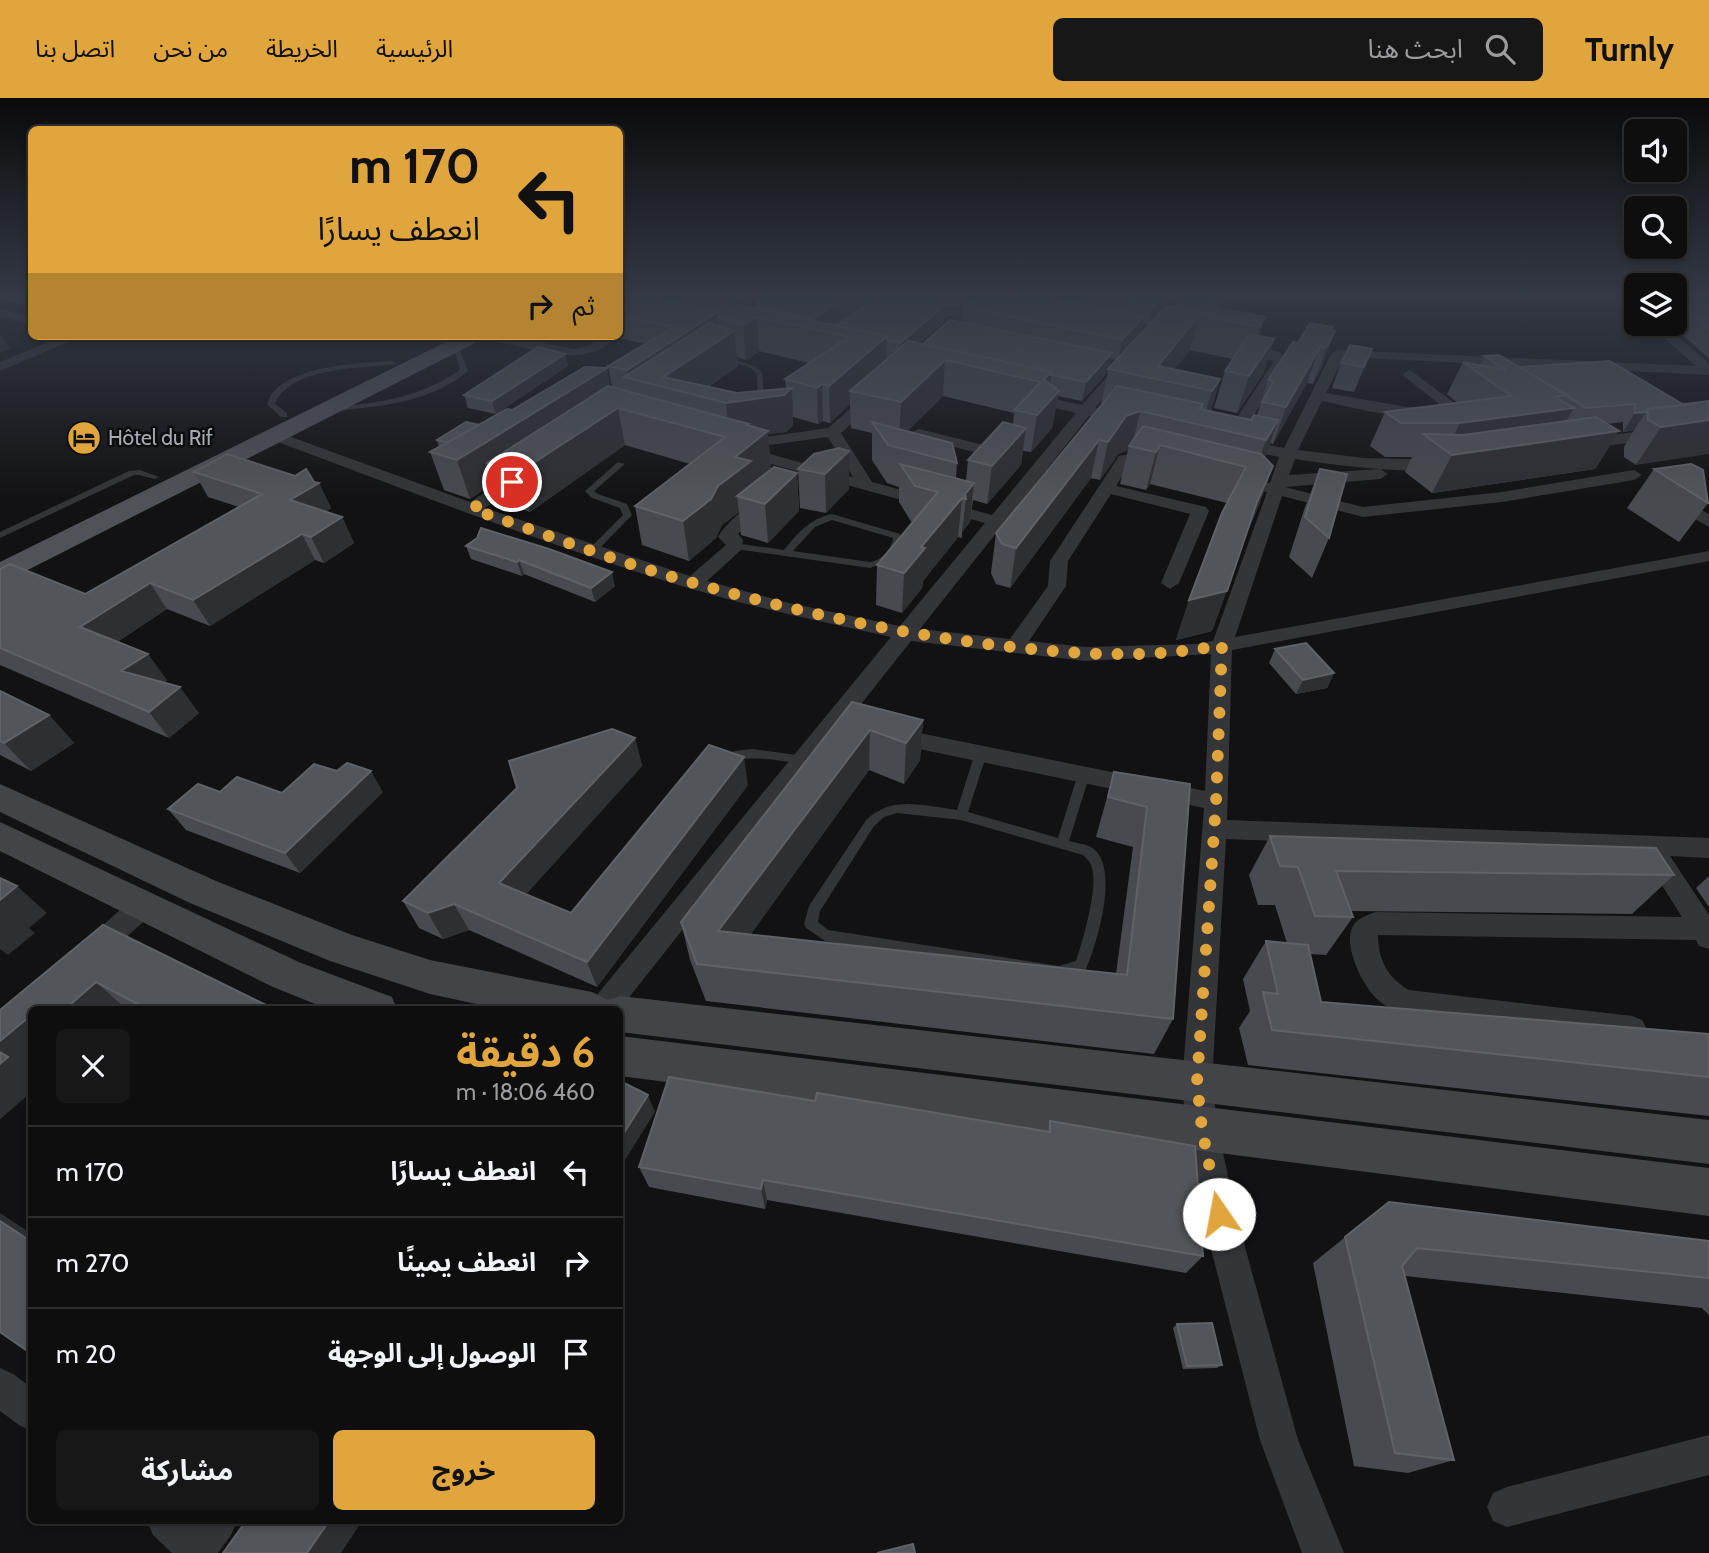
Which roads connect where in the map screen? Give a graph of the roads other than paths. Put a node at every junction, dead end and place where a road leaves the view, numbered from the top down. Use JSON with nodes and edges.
{"nodes":[{"id":1,"x":390,"y":365,"type":"edge"},
{"id":2,"x":411,"y":365,"type":"edge"},
{"id":3,"x":747,"y":365,"type":"edge"},
{"id":4,"x":1118,"y":365,"type":"edge"},
{"id":5,"x":1278,"y":365,"type":"edge"},
{"id":6,"x":1333,"y":365,"type":"edge"},
{"id":7,"x":1352,"y":365,"type":"edge"},
{"id":8,"x":1443,"y":365,"type":"edge"},
{"id":9,"x":1466,"y":368,"type":"junction"},
{"id":10,"x":1709,"y":370,"type":"edge"},
{"id":11,"x":1397,"y":372,"type":"junction"},
{"id":12,"x":884,"y":387,"type":"edge"},
{"id":13,"x":1007,"y":393,"type":"edge"},
{"id":14,"x":1317,"y":396,"type":"junction"},
{"id":15,"x":762,"y":406,"type":"edge"},
{"id":16,"x":1085,"y":411,"type":"junction"},
{"id":17,"x":1137,"y":422,"type":"edge"},
{"id":18,"x":280,"y":425,"type":"junction"},
{"id":19,"x":1709,"y":427,"type":"edge"},
{"id":20,"x":833,"y":432,"type":"junction"},
{"id":21,"x":919,"y":434,"type":"edge"},
{"id":22,"x":1288,"y":455,"type":"junction"},
{"id":23,"x":1043,"y":463,"type":"junction"},
{"id":24,"x":1456,"y":463,"type":"edge"},
{"id":25,"x":621,"y":464,"type":"dead end"},
{"id":26,"x":1168,"y":464,"type":"edge"},
{"id":27,"x":536,"y":466,"type":"edge"},
{"id":28,"x":1411,"y":466,"type":"junction"},
{"id":29,"x":806,"y":468,"type":"junction"},
{"id":30,"x":155,"y":477,"type":"junction"},
{"id":31,"x":447,"y":478,"type":"edge"},
{"id":32,"x":1645,"y":482,"type":"junction"},
{"id":33,"x":1250,"y":483,"type":"edge"},
{"id":34,"x":866,"y":485,"type":"junction"},
{"id":35,"x":1279,"y":485,"type":"junction"},
{"id":36,"x":1105,"y":488,"type":"junction"},
{"id":37,"x":424,"y":492,"type":"junction"},
{"id":38,"x":472,"y":509,"type":"junction"},
{"id":39,"x":996,"y":521,"type":"junction"},
{"id":40,"x":1709,"y":522,"type":"edge"},
{"id":41,"x":0,"y":535,"type":"edge"},
{"id":42,"x":735,"y":546,"type":"junction"},
{"id":43,"x":0,"y":551,"type":"edge"},
{"id":44,"x":592,"y":551,"type":"junction"},
{"id":45,"x":787,"y":553,"type":"junction"},
{"id":46,"x":1709,"y":556,"type":"edge"},
{"id":47,"x":0,"y":573,"type":"edge"},
{"id":48,"x":694,"y":583,"type":"junction"},
{"id":49,"x":1170,"y":583,"type":"dead end"},
{"id":50,"x":907,"y":634,"type":"junction"},
{"id":51,"x":1222,"y":645,"type":"junction"},
{"id":52,"x":1015,"y":647,"type":"junction"},
{"id":53,"x":834,"y":723,"type":"junction"},
{"id":54,"x":981,"y":753,"type":"junction"},
{"id":55,"x":804,"y":760,"type":"junction"},
{"id":56,"x":709,"y":767,"type":"edge"},
{"id":57,"x":1084,"y":775,"type":"junction"},
{"id":58,"x":0,"y":797,"type":"edge"},
{"id":59,"x":1216,"y":802,"type":"junction"},
{"id":60,"x":961,"y":815,"type":"junction"},
{"id":61,"x":1214,"y":829,"type":"junction"},
{"id":62,"x":0,"y":835,"type":"edge"},
{"id":63,"x":1062,"y":844,"type":"junction"},
{"id":64,"x":1650,"y":846,"type":"junction"},
{"id":65,"x":1709,"y":848,"type":"edge"},
{"id":66,"x":144,"y":905,"type":"junction"},
{"id":67,"x":1707,"y":932,"type":"edge"},
{"id":68,"x":72,"y":968,"type":"edge"},
{"id":69,"x":367,"y":1006,"type":"edge"},
{"id":70,"x":572,"y":1006,"type":"edge"},
{"id":71,"x":605,"y":1006,"type":"edge"},
{"id":72,"x":623,"y":1014,"type":"edge"},
{"id":73,"x":1654,"y":1031,"type":"edge"},
{"id":74,"x":623,"y":1056,"type":"edge"},
{"id":75,"x":1197,"y":1082,"type":"junction"},
{"id":76,"x":1202,"y":1129,"type":"junction"},
{"id":77,"x":1709,"y":1142,"type":"edge"},
{"id":78,"x":1709,"y":1192,"type":"edge"},
{"id":79,"x":0,"y":1387,"type":"edge"},
{"id":80,"x":28,"y":1409,"type":"edge"},
{"id":81,"x":1709,"y":1455,"type":"edge"},
{"id":82,"x":1507,"y":1507,"type":"dead end"},
{"id":83,"x":173,"y":1524,"type":"edge"},
{"id":84,"x":203,"y":1540,"type":"edge"},
{"id":85,"x":1323,"y":1553,"type":"edge"}],
"edges":[{"from":1,"to":18,"type":"main road"},
{"from":2,"to":18,"type":"main road"},
{"from":3,"to":15,"type":"lane"},
{"from":4,"to":16,"type":"street"},
{"from":5,"to":22,"type":"street"},
{"from":6,"to":14,"type":"street"},
{"from":7,"to":11,"type":"street"},
{"from":8,"to":9,"type":"street"},
{"from":9,"to":10,"type":"street"},
{"from":9,"to":11,"type":"street"},
{"from":11,"to":14,"type":"street"},
{"from":12,"to":20,"type":"street"},
{"from":13,"to":16,"type":"street"},
{"from":14,"to":22,"type":"street"},
{"from":16,"to":17,"type":"street"},
{"from":16,"to":23,"type":"street"},
{"from":18,"to":30,"type":"main road"},
{"from":18,"to":37,"type":"street"},
{"from":18,"to":47,"type":"main road"},
{"from":19,"to":32,"type":"street"},
{"from":20,"to":29,"type":"street"},
{"from":20,"to":34,"type":"street"},
{"from":21,"to":23,"type":"street"},
{"from":22,"to":28,"type":"street"},
{"from":22,"to":35,"type":"street"},
{"from":23,"to":39,"type":"street"},
{"from":24,"to":28,"type":"street"},
{"from":25,"to":44,"type":"lane"},
{"from":26,"to":36,"type":"street"},
{"from":27,"to":38,"type":"street"},
{"from":28,"to":35,"type":"street"},
{"from":29,"to":34,"type":"street"},
{"from":29,"to":42,"type":"street"},
{"from":30,"to":41,"type":"lane"},
{"from":30,"to":43,"type":"main road"},
{"from":31,"to":37,"type":"street"},
{"from":32,"to":35,"type":"street"},
{"from":32,"to":40,"type":"street"},
{"from":33,"to":35,"type":"street"},
{"from":34,"to":39,"type":"street"},
{"from":35,"to":51,"type":"street"},
{"from":36,"to":49,"type":"street"},
{"from":36,"to":52,"type":"street"},
{"from":37,"to":38,"type":"street"},
{"from":38,"to":44,"type":"street"},
{"from":39,"to":50,"type":"street"},
{"from":42,"to":45,"type":"lane"},
{"from":42,"to":48,"type":"street"},
{"from":44,"to":48,"type":"street"},
{"from":45,"to":45,"type":"lane"},
{"from":46,"to":51,"type":"street"},
{"from":48,"to":50,"type":"street"},
{"from":50,"to":52,"type":"street"},
{"from":50,"to":53,"type":"street"},
{"from":51,"to":52,"type":"street"},
{"from":51,"to":59,"type":"street"},
{"from":53,"to":54,"type":"street"},
{"from":53,"to":55,"type":"street"},
{"from":54,"to":57,"type":"street"},
{"from":54,"to":60,"type":"lane"},
{"from":55,"to":56,"type":"lane"},
{"from":55,"to":71,"type":"street"},
{"from":57,"to":59,"type":"street"},
{"from":57,"to":63,"type":"lane"},
{"from":58,"to":70,"type":"street"},
{"from":59,"to":61,"type":"street"},
{"from":60,"to":63,"type":"lane"},
{"from":60,"to":63,"type":"lane"},
{"from":61,"to":64,"type":"street"},
{"from":61,"to":75,"type":"street"},
{"from":62,"to":66,"type":"street"},
{"from":64,"to":65,"type":"street"},
{"from":64,"to":67,"type":"street"},
{"from":66,"to":68,"type":"street"},
{"from":66,"to":69,"type":"street"},
{"from":67,"to":73,"type":"street"},
{"from":72,"to":75,"type":"street"},
{"from":74,"to":76,"type":"street"},
{"from":75,"to":76,"type":"street"},
{"from":75,"to":77,"type":"street"},
{"from":76,"to":78,"type":"street"},
{"from":76,"to":85,"type":"street"},
{"from":79,"to":80,"type":"street"},
{"from":81,"to":82,"type":"street"},
{"from":83,"to":84,"type":"street"}]}
